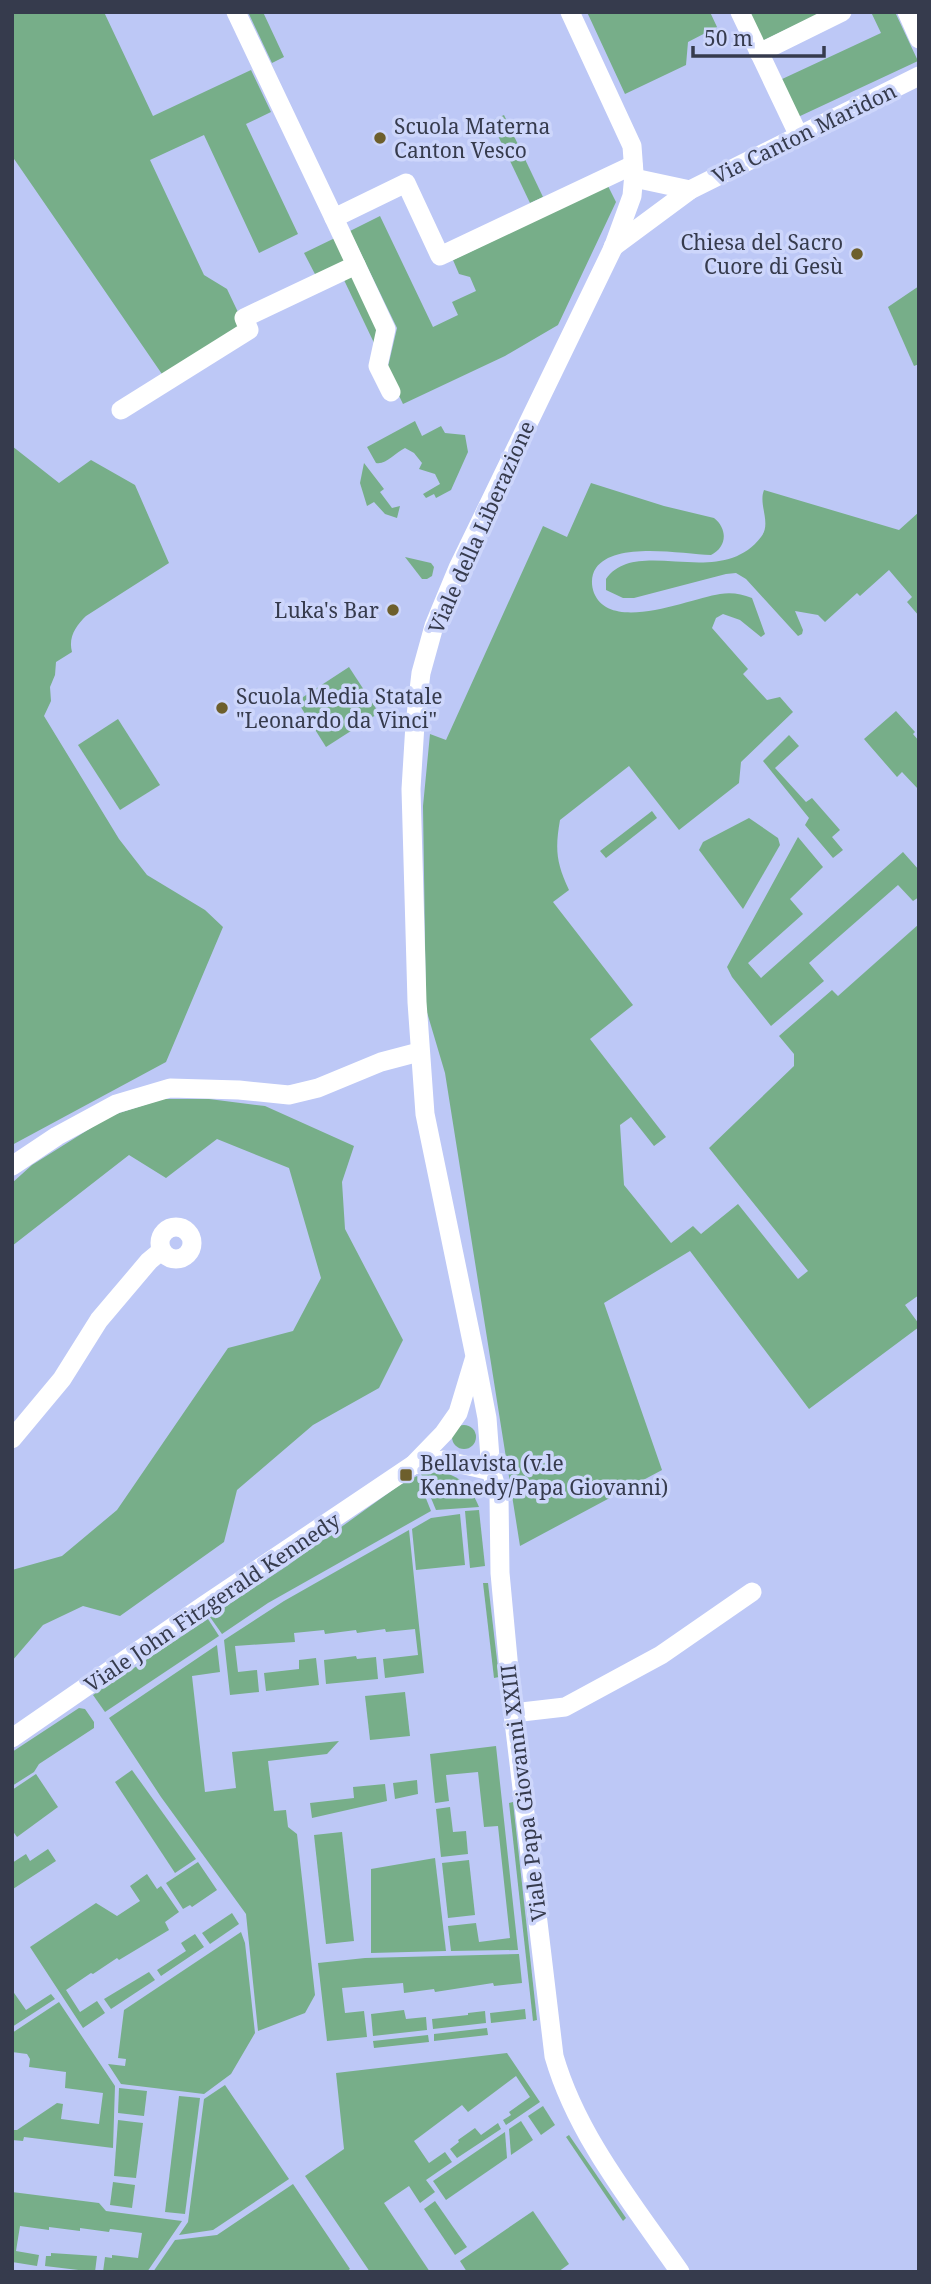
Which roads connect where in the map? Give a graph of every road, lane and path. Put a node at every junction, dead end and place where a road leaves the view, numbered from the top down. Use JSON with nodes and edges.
{"nodes":[{"id":1,"x":236,"y":12,"type":"edge"},
{"id":2,"x":570,"y":12,"type":"edge"},
{"id":3,"x":740,"y":12,"type":"edge"},
{"id":4,"x":842,"y":12,"type":"edge"},
{"id":5,"x":907,"y":12,"type":"edge"},
{"id":6,"x":919,"y":38,"type":"edge"},
{"id":7,"x":759,"y":52,"type":"junction"},
{"id":8,"x":919,"y":76,"type":"edge"},
{"id":9,"x":798,"y":134,"type":"junction"},
{"id":10,"x":634,"y":171,"type":"junction"},
{"id":11,"x":690,"y":190,"type":"junction"},
{"id":12,"x":334,"y":218,"type":"junction"},
{"id":13,"x":612,"y":248,"type":"junction"},
{"id":14,"x":356,"y":265,"type":"junction"},
{"id":15,"x":391,"y":392,"type":"dead end"},
{"id":16,"x":121,"y":410,"type":"dead end"},
{"id":17,"x":419,"y":1052,"type":"junction"},
{"id":18,"x":12,"y":1166,"type":"edge"},
{"id":19,"x":162,"y":1251,"type":"dead end"},
{"id":20,"x":460,"y":1283,"type":"joint"},
{"id":21,"x":475,"y":1356,"type":"junction"},
{"id":22,"x":12,"y":1440,"type":"edge"},
{"id":23,"x":412,"y":1465,"type":"junction"},
{"id":24,"x":491,"y":1471,"type":"junction"},
{"id":25,"x":752,"y":1592,"type":"dead end"},
{"id":26,"x":513,"y":1713,"type":"junction"},
{"id":27,"x":12,"y":1738,"type":"edge"},
{"id":28,"x":680,"y":2272,"type":"edge"}],
"edges":[{"from":1,"to":12,"type":"street"},
{"from":2,"to":10,"type":"street","name":"Viale della Liberazione"},
{"from":3,"to":7,"type":"street"},
{"from":4,"to":7,"type":"street"},
{"from":5,"to":6,"type":"street"},
{"from":7,"to":9,"type":"street"},
{"from":8,"to":9,"type":"street","name":"Via Canton Maridon"},
{"from":9,"to":11,"type":"street","name":"Via Canton Maridon"},
{"from":10,"to":11,"type":"street","name":"Via Canton Maridon"},
{"from":10,"to":12,"type":"street"},
{"from":10,"to":13,"type":"street","name":"Viale della Liberazione"},
{"from":11,"to":13,"type":"street","name":"Via Canton Maridon"},
{"from":12,"to":14,"type":"street"},
{"from":13,"to":17,"type":"street","name":"Viale della Liberazione"},
{"from":14,"to":15,"type":"street"},
{"from":14,"to":16,"type":"street"},
{"from":17,"to":18,"type":"street"},
{"from":17,"to":20,"type":"street","name":"Viale della Liberazione"},
{"from":19,"to":22,"type":"street"},
{"from":20,"to":21,"type":"street","name":"Viale Papa Giovanni XXIII"},
{"from":21,"to":23,"type":"street","name":"Viale John Fitzgerald Kennedy"},
{"from":21,"to":24,"type":"street","name":"Viale Papa Giovanni XXIII"},
{"from":23,"to":24,"type":"street","name":"Viale John Fitzgerald Kennedy"},
{"from":23,"to":27,"type":"street","name":"Viale John Fitzgerald Kennedy"},
{"from":24,"to":26,"type":"street","name":"Viale Papa Giovanni XXIII"},
{"from":25,"to":26,"type":"street"},
{"from":26,"to":28,"type":"street","name":"Viale Papa Giovanni XXIII"}]}
